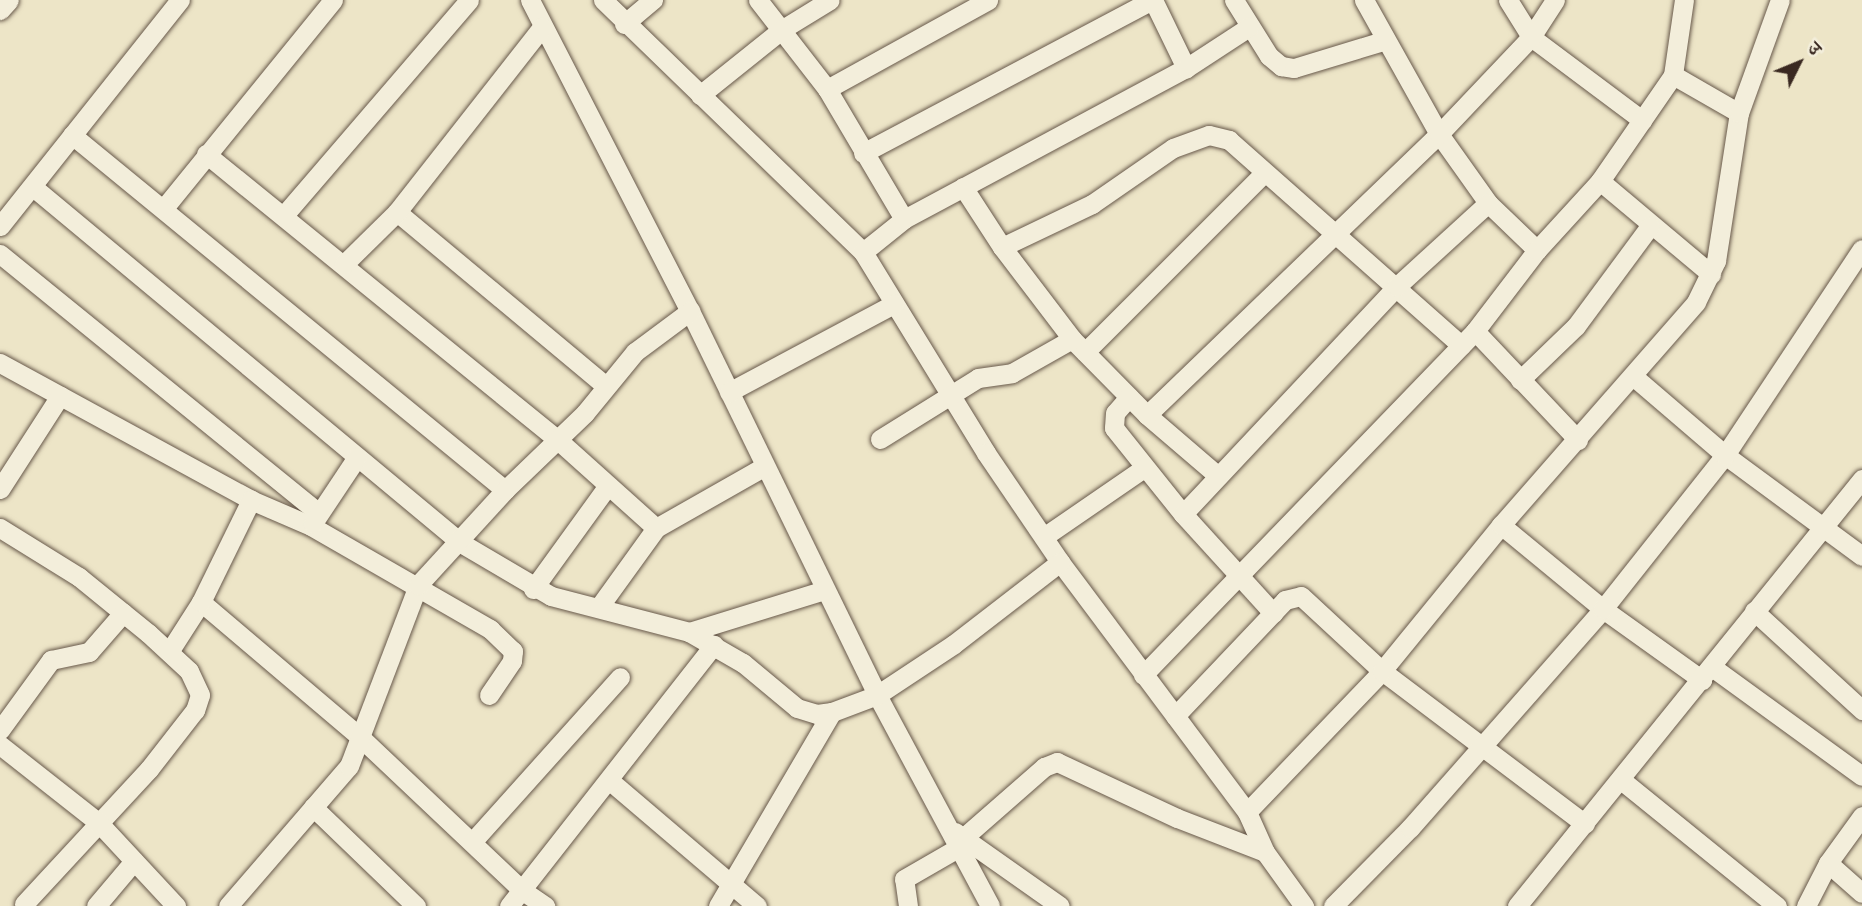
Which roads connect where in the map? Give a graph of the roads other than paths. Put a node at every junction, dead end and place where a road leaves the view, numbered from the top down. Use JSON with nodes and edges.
{"nodes":[{"id":1,"x":9,"y":0,"type":"edge"},
{"id":2,"x":180,"y":0,"type":"edge"},
{"id":3,"x":333,"y":0,"type":"edge"},
{"id":4,"x":470,"y":0,"type":"edge"},
{"id":5,"x":530,"y":0,"type":"edge"},
{"id":6,"x":603,"y":0,"type":"edge"},
{"id":7,"x":653,"y":0,"type":"edge"},
{"id":8,"x":758,"y":0,"type":"edge"},
{"id":9,"x":830,"y":0,"type":"edge"},
{"id":10,"x":988,"y":0,"type":"edge"},
{"id":11,"x":1152,"y":0,"type":"edge"},
{"id":12,"x":1234,"y":0,"type":"edge"},
{"id":13,"x":1364,"y":0,"type":"edge"},
{"id":14,"x":1508,"y":0,"type":"edge"},
{"id":15,"x":1555,"y":0,"type":"edge"},
{"id":16,"x":1684,"y":0,"type":"edge"},
{"id":17,"x":1780,"y":0,"type":"edge"},
{"id":18,"x":0,"y":10,"type":"edge"},
{"id":19,"x":624,"y":24,"type":"junction"},
{"id":20,"x":542,"y":27,"type":"junction"},
{"id":21,"x":1249,"y":27,"type":"junction"},
{"id":22,"x":781,"y":30,"type":"junction"},
{"id":23,"x":1531,"y":37,"type":"junction"},
{"id":24,"x":1386,"y":40,"type":"junction"},
{"id":25,"x":1186,"y":68,"type":"junction"},
{"id":26,"x":1673,"y":75,"type":"junction"},
{"id":27,"x":827,"y":89,"type":"junction"},
{"id":28,"x":700,"y":95,"type":"junction"},
{"id":29,"x":1739,"y":113,"type":"junction"},
{"id":30,"x":1642,"y":120,"type":"junction"},
{"id":31,"x":1439,"y":134,"type":"junction"},
{"id":32,"x":72,"y":135,"type":"junction"},
{"id":33,"x":863,"y":153,"type":"junction"},
{"id":34,"x":206,"y":154,"type":"junction"},
{"id":35,"x":1264,"y":173,"type":"junction"},
{"id":36,"x":1600,"y":181,"type":"junction"},
{"id":37,"x":33,"y":187,"type":"junction"},
{"id":38,"x":963,"y":187,"type":"junction"},
{"id":39,"x":1488,"y":203,"type":"junction"},
{"id":40,"x":164,"y":208,"type":"junction"},
{"id":41,"x":397,"y":212,"type":"junction"},
{"id":42,"x":285,"y":214,"type":"junction"},
{"id":43,"x":904,"y":219,"type":"junction"},
{"id":44,"x":0,"y":226,"type":"edge"},
{"id":45,"x":1650,"y":226,"type":"junction"},
{"id":46,"x":1338,"y":233,"type":"junction"},
{"id":47,"x":1002,"y":247,"type":"junction"},
{"id":48,"x":1862,"y":249,"type":"edge"},
{"id":49,"x":1537,"y":250,"type":"junction"},
{"id":50,"x":863,"y":252,"type":"junction"},
{"id":51,"x":0,"y":254,"type":"edge"},
{"id":52,"x":344,"y":264,"type":"junction"},
{"id":53,"x":1711,"y":274,"type":"junction"},
{"id":54,"x":1397,"y":286,"type":"junction"},
{"id":55,"x":894,"y":304,"type":"junction"},
{"id":56,"x":690,"y":311,"type":"junction"},
{"id":57,"x":1475,"y":331,"type":"junction"},
{"id":58,"x":1079,"y":345,"type":"junction"},
{"id":59,"x":1461,"y":345,"type":"junction"},
{"id":60,"x":0,"y":363,"type":"edge"},
{"id":61,"x":1634,"y":377,"type":"junction"},
{"id":62,"x":1520,"y":380,"type":"junction"},
{"id":63,"x":606,"y":386,"type":"junction"},
{"id":64,"x":729,"y":392,"type":"junction"},
{"id":65,"x":951,"y":395,"type":"junction"},
{"id":66,"x":60,"y":396,"type":"junction"},
{"id":67,"x":1129,"y":397,"type":"junction"},
{"id":68,"x":1147,"y":415,"type":"junction"},
{"id":69,"x":880,"y":439,"type":"dead end"},
{"id":70,"x":1578,"y":440,"type":"junction"},
{"id":71,"x":559,"y":441,"type":"junction"},
{"id":72,"x":1725,"y":455,"type":"junction"},
{"id":73,"x":357,"y":457,"type":"junction"},
{"id":74,"x":765,"y":466,"type":"junction"},
{"id":75,"x":1144,"y":468,"type":"junction"},
{"id":76,"x":1217,"y":475,"type":"junction"},
{"id":77,"x":1862,"y":479,"type":"edge"},
{"id":78,"x":606,"y":488,"type":"junction"},
{"id":79,"x":0,"y":489,"type":"edge"},
{"id":80,"x":505,"y":490,"type":"junction"},
{"id":81,"x":251,"y":500,"type":"junction"},
{"id":82,"x":1183,"y":514,"type":"junction"},
{"id":83,"x":315,"y":519,"type":"junction"},
{"id":84,"x":1501,"y":525,"type":"junction"},
{"id":85,"x":0,"y":528,"type":"edge"},
{"id":86,"x":656,"y":528,"type":"junction"},
{"id":87,"x":1824,"y":529,"type":"junction"},
{"id":88,"x":1045,"y":536,"type":"junction"},
{"id":89,"x":461,"y":543,"type":"junction"},
{"id":90,"x":1862,"y":556,"type":"edge"},
{"id":91,"x":1060,"y":562,"type":"junction"},
{"id":92,"x":1238,"y":577,"type":"junction"},
{"id":93,"x":418,"y":585,"type":"junction"},
{"id":94,"x":533,"y":589,"type":"junction"},
{"id":95,"x":825,"y":590,"type":"junction"},
{"id":96,"x":201,"y":602,"type":"junction"},
{"id":97,"x":599,"y":607,"type":"junction"},
{"id":98,"x":1603,"y":610,"type":"junction"},
{"id":99,"x":1754,"y":611,"type":"junction"},
{"id":100,"x":123,"y":613,"type":"junction"},
{"id":101,"x":1273,"y":613,"type":"junction"},
{"id":102,"x":689,"y":632,"type":"junction"},
{"id":103,"x":715,"y":645,"type":"junction"},
{"id":104,"x":169,"y":652,"type":"junction"},
{"id":105,"x":1382,"y":671,"type":"junction"},
{"id":106,"x":1707,"y":673,"type":"junction"},
{"id":107,"x":1143,"y":676,"type":"junction"},
{"id":108,"x":620,"y":677,"type":"dead end"},
{"id":109,"x":489,"y":695,"type":"dead end"},
{"id":110,"x":877,"y":695,"type":"junction"},
{"id":111,"x":1862,"y":710,"type":"edge"},
{"id":112,"x":832,"y":712,"type":"junction"},
{"id":113,"x":1175,"y":716,"type":"junction"},
{"id":114,"x":0,"y":730,"type":"edge"},
{"id":115,"x":360,"y":737,"type":"junction"},
{"id":116,"x":0,"y":745,"type":"edge"},
{"id":117,"x":1482,"y":748,"type":"junction"},
{"id":118,"x":1862,"y":776,"type":"edge"},
{"id":119,"x":1619,"y":779,"type":"junction"},
{"id":120,"x":610,"y":781,"type":"junction"},
{"id":121,"x":313,"y":807,"type":"junction"},
{"id":122,"x":1247,"y":812,"type":"junction"},
{"id":123,"x":1862,"y":816,"type":"edge"},
{"id":124,"x":98,"y":822,"type":"junction"},
{"id":125,"x":1585,"y":824,"type":"junction"},
{"id":126,"x":957,"y":838,"type":"junction"},
{"id":127,"x":473,"y":841,"type":"junction"},
{"id":128,"x":1265,"y":852,"type":"junction"},
{"id":129,"x":135,"y":861,"type":"junction"},
{"id":130,"x":1828,"y":863,"type":"junction"},
{"id":131,"x":733,"y":885,"type":"junction"},
{"id":132,"x":523,"y":891,"type":"junction"},
{"id":133,"x":1862,"y":893,"type":"edge"},
{"id":134,"x":24,"y":904,"type":"dead end"},
{"id":135,"x":96,"y":906,"type":"edge"},
{"id":136,"x":176,"y":906,"type":"edge"},
{"id":137,"x":228,"y":906,"type":"edge"},
{"id":138,"x":416,"y":906,"type":"edge"},
{"id":139,"x":509,"y":906,"type":"edge"},
{"id":140,"x":545,"y":906,"type":"edge"},
{"id":141,"x":718,"y":906,"type":"edge"},
{"id":142,"x":757,"y":906,"type":"edge"},
{"id":143,"x":908,"y":906,"type":"edge"},
{"id":144,"x":990,"y":906,"type":"edge"},
{"id":145,"x":1060,"y":906,"type":"edge"},
{"id":146,"x":1304,"y":906,"type":"edge"},
{"id":147,"x":1333,"y":906,"type":"edge"},
{"id":148,"x":1517,"y":906,"type":"edge"},
{"id":149,"x":1777,"y":906,"type":"edge"},
{"id":150,"x":1806,"y":906,"type":"edge"}],
"edges":[{"from":1,"to":18,"type":"street"},
{"from":2,"to":32,"type":"street"},
{"from":3,"to":34,"type":"street"},
{"from":4,"to":42,"type":"street"},
{"from":5,"to":20,"type":"street"},
{"from":6,"to":19,"type":"street"},
{"from":7,"to":19,"type":"street"},
{"from":8,"to":22,"type":"street"},
{"from":9,"to":22,"type":"street"},
{"from":10,"to":27,"type":"street"},
{"from":11,"to":25,"type":"street"},
{"from":11,"to":33,"type":"street"},
{"from":12,"to":21,"type":"street"},
{"from":13,"to":24,"type":"street"},
{"from":14,"to":23,"type":"street"},
{"from":15,"to":23,"type":"street"},
{"from":16,"to":26,"type":"street"},
{"from":17,"to":29,"type":"street"},
{"from":19,"to":28,"type":"street"},
{"from":20,"to":41,"type":"street"},
{"from":20,"to":56,"type":"street"},
{"from":21,"to":24,"type":"street"},
{"from":21,"to":25,"type":"street"},
{"from":22,"to":27,"type":"street"},
{"from":22,"to":28,"type":"street"},
{"from":23,"to":30,"type":"street"},
{"from":23,"to":31,"type":"street"},
{"from":24,"to":31,"type":"street"},
{"from":25,"to":38,"type":"street"},
{"from":26,"to":29,"type":"street"},
{"from":26,"to":30,"type":"street"},
{"from":27,"to":33,"type":"street"},
{"from":28,"to":50,"type":"street"},
{"from":29,"to":53,"type":"street"},
{"from":30,"to":36,"type":"street"},
{"from":31,"to":39,"type":"street"},
{"from":31,"to":46,"type":"street"},
{"from":32,"to":37,"type":"street"},
{"from":32,"to":40,"type":"street"},
{"from":33,"to":43,"type":"street"},
{"from":34,"to":40,"type":"street"},
{"from":34,"to":42,"type":"street"},
{"from":35,"to":46,"type":"street"},
{"from":35,"to":47,"type":"street"},
{"from":35,"to":58,"type":"street"},
{"from":36,"to":45,"type":"street"},
{"from":36,"to":49,"type":"street"},
{"from":37,"to":44,"type":"street"},
{"from":37,"to":73,"type":"street"},
{"from":38,"to":43,"type":"street"},
{"from":38,"to":47,"type":"street"},
{"from":39,"to":49,"type":"street"},
{"from":39,"to":54,"type":"street"},
{"from":40,"to":80,"type":"street"},
{"from":41,"to":52,"type":"street"},
{"from":41,"to":63,"type":"street"},
{"from":42,"to":52,"type":"street"},
{"from":43,"to":50,"type":"street"},
{"from":45,"to":53,"type":"street"},
{"from":45,"to":62,"type":"street"},
{"from":46,"to":54,"type":"street"},
{"from":46,"to":68,"type":"street"},
{"from":47,"to":58,"type":"street"},
{"from":48,"to":72,"type":"street"},
{"from":49,"to":57,"type":"street"},
{"from":50,"to":55,"type":"street"},
{"from":51,"to":83,"type":"street"},
{"from":52,"to":71,"type":"street"},
{"from":53,"to":61,"type":"street"},
{"from":54,"to":59,"type":"street"},
{"from":54,"to":76,"type":"street"},
{"from":55,"to":64,"type":"street"},
{"from":55,"to":65,"type":"street"},
{"from":56,"to":63,"type":"street"},
{"from":56,"to":64,"type":"street"},
{"from":57,"to":59,"type":"street"},
{"from":57,"to":62,"type":"street"},
{"from":58,"to":65,"type":"street"},
{"from":58,"to":67,"type":"street"},
{"from":59,"to":92,"type":"street"},
{"from":60,"to":66,"type":"street"},
{"from":61,"to":70,"type":"street"},
{"from":61,"to":72,"type":"street"},
{"from":62,"to":70,"type":"street"},
{"from":63,"to":71,"type":"street"},
{"from":64,"to":74,"type":"street"},
{"from":65,"to":69,"type":"street"},
{"from":65,"to":88,"type":"street"},
{"from":66,"to":79,"type":"street"},
{"from":66,"to":81,"type":"street"},
{"from":67,"to":68,"type":"street"},
{"from":67,"to":75,"type":"street"},
{"from":68,"to":76,"type":"street"},
{"from":70,"to":84,"type":"street"},
{"from":71,"to":78,"type":"street"},
{"from":71,"to":80,"type":"street"},
{"from":72,"to":87,"type":"street"},
{"from":72,"to":98,"type":"street"},
{"from":73,"to":83,"type":"street"},
{"from":73,"to":89,"type":"street"},
{"from":74,"to":86,"type":"street"},
{"from":74,"to":95,"type":"street"},
{"from":75,"to":82,"type":"street"},
{"from":75,"to":88,"type":"street"},
{"from":76,"to":82,"type":"street"},
{"from":77,"to":87,"type":"street"},
{"from":78,"to":86,"type":"street"},
{"from":78,"to":94,"type":"street"},
{"from":80,"to":89,"type":"street"},
{"from":81,"to":83,"type":"street"},
{"from":81,"to":96,"type":"street"},
{"from":82,"to":92,"type":"street"},
{"from":83,"to":93,"type":"street"},
{"from":84,"to":98,"type":"street"},
{"from":84,"to":105,"type":"street"},
{"from":85,"to":100,"type":"street"},
{"from":86,"to":97,"type":"street"},
{"from":87,"to":90,"type":"street"},
{"from":87,"to":99,"type":"street"},
{"from":88,"to":91,"type":"street"},
{"from":89,"to":93,"type":"street"},
{"from":89,"to":94,"type":"street"},
{"from":91,"to":107,"type":"street"},
{"from":91,"to":110,"type":"street"},
{"from":92,"to":101,"type":"street"},
{"from":92,"to":107,"type":"street"},
{"from":93,"to":109,"type":"street"},
{"from":93,"to":115,"type":"street"},
{"from":94,"to":97,"type":"street"},
{"from":95,"to":102,"type":"street"},
{"from":95,"to":110,"type":"street"},
{"from":96,"to":104,"type":"street"},
{"from":96,"to":115,"type":"street"},
{"from":97,"to":102,"type":"street"},
{"from":98,"to":106,"type":"street"},
{"from":98,"to":117,"type":"street"},
{"from":99,"to":106,"type":"street"},
{"from":99,"to":111,"type":"street"},
{"from":100,"to":104,"type":"street"},
{"from":100,"to":114,"type":"street"},
{"from":101,"to":105,"type":"street"},
{"from":101,"to":113,"type":"street"},
{"from":102,"to":103,"type":"street"},
{"from":103,"to":112,"type":"street"},
{"from":103,"to":120,"type":"street"},
{"from":104,"to":124,"type":"street"},
{"from":105,"to":117,"type":"street"},
{"from":105,"to":122,"type":"street"},
{"from":106,"to":118,"type":"street"},
{"from":106,"to":119,"type":"street"},
{"from":107,"to":113,"type":"street"},
{"from":108,"to":127,"type":"street"},
{"from":110,"to":112,"type":"street"},
{"from":110,"to":126,"type":"street"},
{"from":112,"to":131,"type":"street"},
{"from":113,"to":122,"type":"street"},
{"from":115,"to":121,"type":"street"},
{"from":115,"to":127,"type":"street"},
{"from":116,"to":124,"type":"street"},
{"from":117,"to":125,"type":"street"},
{"from":117,"to":147,"type":"street"},
{"from":119,"to":125,"type":"street"},
{"from":119,"to":149,"type":"street"},
{"from":120,"to":131,"type":"street"},
{"from":120,"to":132,"type":"street"},
{"from":121,"to":137,"type":"street"},
{"from":121,"to":138,"type":"street"},
{"from":122,"to":128,"type":"street"},
{"from":123,"to":130,"type":"street"},
{"from":124,"to":129,"type":"street"},
{"from":124,"to":134,"type":"street"},
{"from":125,"to":148,"type":"street"},
{"from":126,"to":128,"type":"street"},
{"from":126,"to":143,"type":"street"},
{"from":126,"to":144,"type":"street"},
{"from":126,"to":145,"type":"street"},
{"from":127,"to":132,"type":"street"},
{"from":128,"to":146,"type":"street"},
{"from":129,"to":135,"type":"street"},
{"from":129,"to":136,"type":"street"},
{"from":130,"to":133,"type":"street"},
{"from":130,"to":150,"type":"street"},
{"from":131,"to":141,"type":"street"},
{"from":131,"to":142,"type":"street"},
{"from":132,"to":139,"type":"street"},
{"from":132,"to":140,"type":"street"}]}
